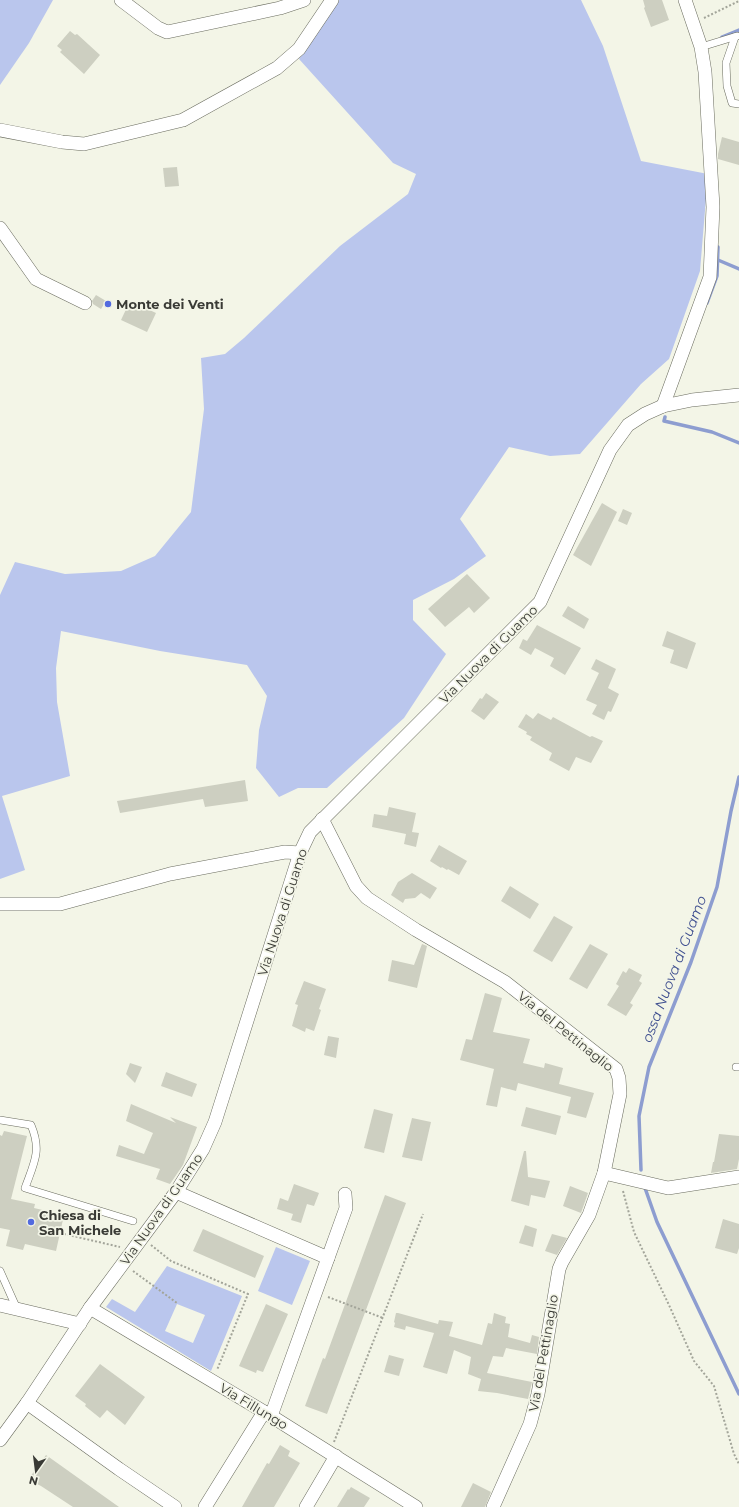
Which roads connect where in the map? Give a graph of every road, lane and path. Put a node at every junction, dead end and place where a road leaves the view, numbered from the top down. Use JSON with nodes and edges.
{"nodes":[{"id":1,"x":121,"y":0,"type":"edge"},
{"id":2,"x":304,"y":0,"type":"edge"},
{"id":3,"x":332,"y":0,"type":"edge"},
{"id":4,"x":685,"y":0,"type":"edge"},
{"id":5,"x":739,"y":1,"type":"edge"},
{"id":6,"x":693,"y":24,"type":"junction"},
{"id":7,"x":737,"y":36,"type":"edge"},
{"id":8,"x":701,"y":47,"type":"junction"},
{"id":9,"x":739,"y":104,"type":"edge"},
{"id":10,"x":0,"y":130,"type":"edge"},
{"id":11,"x":0,"y":228,"type":"edge"},
{"id":12,"x":85,"y":303,"type":"dead end"},
{"id":13,"x":739,"y":395,"type":"edge"},
{"id":14,"x":663,"y":406,"type":"junction"},
{"id":15,"x":322,"y":819,"type":"junction"},
{"id":16,"x":300,"y":853,"type":"junction"},
{"id":17,"x":0,"y":904,"type":"edge"},
{"id":18,"x":0,"y":1120,"type":"edge"},
{"id":19,"x":604,"y":1173,"type":"junction"},
{"id":20,"x":620,"y":1176,"type":"junction"},
{"id":21,"x":739,"y":1177,"type":"edge"},
{"id":22,"x":176,"y":1192,"type":"junction"},
{"id":23,"x":345,"y":1194,"type":"dead end"},
{"id":24,"x":423,"y":1214,"type":"dead end"},
{"id":25,"x":133,"y":1221,"type":"dead end"},
{"id":26,"x":60,"y":1232,"type":"dead end"},
{"id":27,"x":142,"y":1238,"type":"junction"},
{"id":28,"x":133,"y":1250,"type":"junction"},
{"id":29,"x":328,"y":1258,"type":"junction"},
{"id":30,"x":120,"y":1268,"type":"junction"},
{"id":31,"x":0,"y":1271,"type":"edge"},
{"id":32,"x":316,"y":1292,"type":"junction"},
{"id":33,"x":177,"y":1303,"type":"dead end"},
{"id":34,"x":0,"y":1305,"type":"edge"},
{"id":35,"x":90,"y":1308,"type":"junction"},
{"id":36,"x":17,"y":1309,"type":"junction"},
{"id":37,"x":383,"y":1318,"type":"junction"},
{"id":38,"x":80,"y":1324,"type":"junction"},
{"id":39,"x":212,"y":1380,"type":"junction"},
{"id":40,"x":27,"y":1402,"type":"junction"},
{"id":41,"x":267,"y":1414,"type":"junction"},
{"id":42,"x":0,"y":1440,"type":"edge"},
{"id":43,"x":333,"y":1454,"type":"junction"},
{"id":44,"x":739,"y":1464,"type":"edge"},
{"id":45,"x":410,"y":1506,"type":"edge"},
{"id":46,"x":175,"y":1507,"type":"edge"},
{"id":47,"x":205,"y":1507,"type":"edge"},
{"id":48,"x":306,"y":1507,"type":"edge"},
{"id":49,"x":493,"y":1507,"type":"edge"}],
"edges":[{"from":1,"to":2,"type":"street"},
{"from":3,"to":10,"type":"street"},
{"from":4,"to":6,"type":"street"},
{"from":5,"to":6,"type":"path"},
{"from":6,"to":8,"type":"street"},
{"from":7,"to":8,"type":"lane"},
{"from":7,"to":9,"type":"lane"},
{"from":8,"to":14,"type":"street"},
{"from":11,"to":12,"type":"street"},
{"from":13,"to":14,"type":"street","name":"Via Nuova di Guamo"},
{"from":14,"to":15,"type":"street","name":"Via Nuova di Guamo"},
{"from":15,"to":16,"type":"street","name":"Via Nuova di Guamo"},
{"from":15,"to":19,"type":"street","name":"Via del Pettinaglio"},
{"from":16,"to":17,"type":"street"},
{"from":16,"to":22,"type":"street","name":"Via Nuova di Guamo"},
{"from":18,"to":25,"type":"lane"},
{"from":19,"to":20,"type":"street"},
{"from":19,"to":49,"type":"street","name":"Via del Pettinaglio"},
{"from":20,"to":21,"type":"street"},
{"from":20,"to":44,"type":"path"},
{"from":22,"to":27,"type":"street","name":"Via Nuova di Guamo"},
{"from":22,"to":29,"type":"street"},
{"from":23,"to":29,"type":"street"},
{"from":24,"to":37,"type":"path"},
{"from":26,"to":28,"type":"path"},
{"from":27,"to":28,"type":"street","name":"Via Nuova di Guamo"},
{"from":27,"to":39,"type":"path"},
{"from":28,"to":30,"type":"street","name":"Via Nuova di Guamo"},
{"from":29,"to":32,"type":"street"},
{"from":30,"to":33,"type":"path"},
{"from":30,"to":35,"type":"street","name":"Via Nuova di Guamo"},
{"from":31,"to":36,"type":"lane"},
{"from":32,"to":37,"type":"path"},
{"from":32,"to":41,"type":"street"},
{"from":34,"to":36,"type":"street"},
{"from":35,"to":38,"type":"street","name":"Via Nuova di Guamo"},
{"from":35,"to":39,"type":"street","name":"Via Fillungo"},
{"from":36,"to":38,"type":"street"},
{"from":37,"to":43,"type":"path"},
{"from":38,"to":40,"type":"street","name":"Via Nuova di Guamo"},
{"from":39,"to":41,"type":"street","name":"Via Fillungo"},
{"from":40,"to":42,"type":"street","name":"Via Nuova di Guamo"},
{"from":40,"to":46,"type":"street"},
{"from":41,"to":43,"type":"street","name":"Via Fillungo"},
{"from":41,"to":47,"type":"street"},
{"from":43,"to":45,"type":"street","name":"Via Fillungo"},
{"from":43,"to":48,"type":"street"}]}
